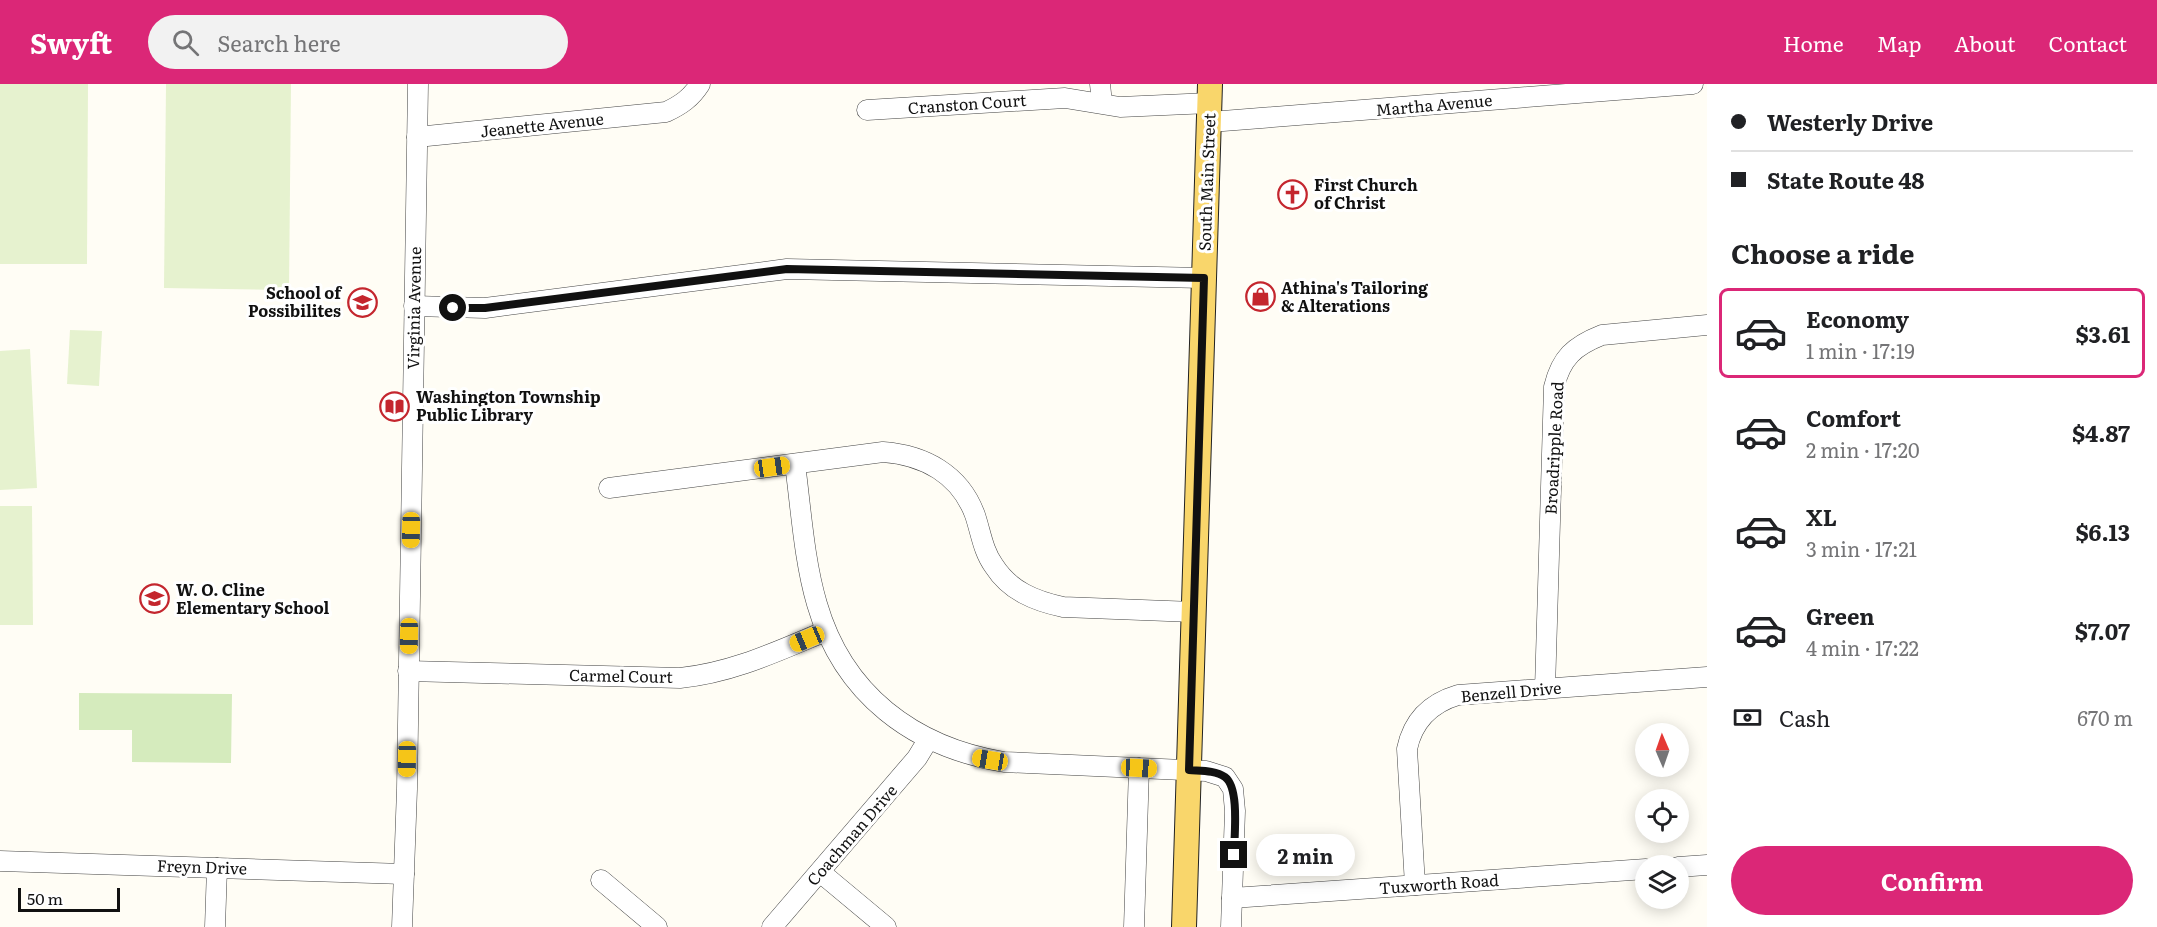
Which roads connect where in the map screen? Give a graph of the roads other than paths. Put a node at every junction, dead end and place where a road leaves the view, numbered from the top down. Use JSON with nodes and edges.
{"nodes":[{"id":1,"x":418,"y":84,"type":"edge"},
{"id":2,"x":700,"y":84,"type":"edge"},
{"id":3,"x":1693,"y":84,"type":"edge"},
{"id":4,"x":1494,"y":92,"type":"edge"},
{"id":5,"x":1101,"y":93,"type":"edge"},
{"id":6,"x":1210,"y":103,"type":"edge"},
{"id":7,"x":867,"y":110,"type":"dead end"},
{"id":8,"x":417,"y":137,"type":"junction"},
{"id":9,"x":1204,"y":278,"type":"junction"},
{"id":10,"x":414,"y":306,"type":"junction"},
{"id":11,"x":1707,"y":325,"type":"edge"},
{"id":12,"x":795,"y":464,"type":"junction"},
{"id":13,"x":609,"y":488,"type":"dead end"},
{"id":14,"x":1194,"y":612,"type":"junction"},
{"id":15,"x":826,"y":631,"type":"junction"},
{"id":16,"x":408,"y":670,"type":"junction"},
{"id":17,"x":1707,"y":677,"type":"edge"},
{"id":18,"x":1545,"y":689,"type":"junction"},
{"id":19,"x":928,"y":740,"type":"junction"},
{"id":20,"x":1139,"y":768,"type":"junction"},
{"id":21,"x":1189,"y":770,"type":"junction"},
{"id":22,"x":0,"y":861,"type":"edge"},
{"id":23,"x":1707,"y":865,"type":"edge"},
{"id":24,"x":1689,"y":866,"type":"edge"},
{"id":25,"x":217,"y":868,"type":"junction"},
{"id":26,"x":1635,"y":870,"type":"edge"},
{"id":27,"x":820,"y":872,"type":"junction"},
{"id":28,"x":404,"y":874,"type":"junction"},
{"id":29,"x":601,"y":880,"type":"dead end"},
{"id":30,"x":1415,"y":885,"type":"junction"},
{"id":31,"x":1232,"y":898,"type":"junction"},
{"id":32,"x":215,"y":927,"type":"edge"},
{"id":33,"x":402,"y":927,"type":"edge"},
{"id":34,"x":657,"y":927,"type":"edge"},
{"id":35,"x":772,"y":927,"type":"edge"},
{"id":36,"x":886,"y":927,"type":"edge"},
{"id":37,"x":1134,"y":927,"type":"edge"},
{"id":38,"x":1184,"y":927,"type":"edge"},
{"id":39,"x":1232,"y":927,"type":"edge"}],
"edges":[{"from":1,"to":8,"type":"street","name":"Virginia Avenue"},
{"from":2,"to":8,"type":"street","name":"Jeanette Avenue"},
{"from":3,"to":4,"type":"street","name":"Martha Avenue"},
{"from":4,"to":6,"type":"street","name":"Martha Avenue"},
{"from":5,"to":6,"type":"street","name":"Cranston Court"},
{"from":5,"to":7,"type":"street","name":"Cranston Court"},
{"from":6,"to":9,"type":"main road","name":"South Main Street"},
{"from":8,"to":10,"type":"street","name":"Virginia Avenue"},
{"from":9,"to":10,"type":"street"},
{"from":9,"to":14,"type":"main road","name":"South Main Street"},
{"from":10,"to":16,"type":"street","name":"Virginia Avenue"},
{"from":11,"to":18,"type":"street","name":"Broadripple Road"},
{"from":12,"to":13,"type":"street"},
{"from":12,"to":14,"type":"street"},
{"from":12,"to":15,"type":"street"},
{"from":14,"to":21,"type":"main road","name":"South Main Street"},
{"from":15,"to":16,"type":"street","name":"Carmel Court"},
{"from":15,"to":19,"type":"street"},
{"from":16,"to":28,"type":"street","name":"Virginia Avenue"},
{"from":17,"to":18,"type":"street","name":"Benzell Drive"},
{"from":18,"to":30,"type":"street","name":"Benzell Drive"},
{"from":19,"to":20,"type":"street"},
{"from":19,"to":27,"type":"street","name":"Coachman Drive"},
{"from":20,"to":21,"type":"street"},
{"from":20,"to":37,"type":"street"},
{"from":21,"to":31,"type":"street"},
{"from":21,"to":38,"type":"main road","name":"South Main Street"},
{"from":22,"to":25,"type":"street","name":"Freyn Drive"},
{"from":23,"to":24,"type":"street"},
{"from":25,"to":28,"type":"street","name":"Freyn Drive"},
{"from":25,"to":32,"type":"street"},
{"from":26,"to":30,"type":"street","name":"Tuxworth Road"},
{"from":27,"to":35,"type":"street","name":"Coachman Drive"},
{"from":27,"to":36,"type":"street"},
{"from":28,"to":33,"type":"street","name":"Virginia Avenue"},
{"from":29,"to":34,"type":"street"},
{"from":30,"to":31,"type":"street","name":"Tuxworth Road"},
{"from":31,"to":39,"type":"street"}]}
